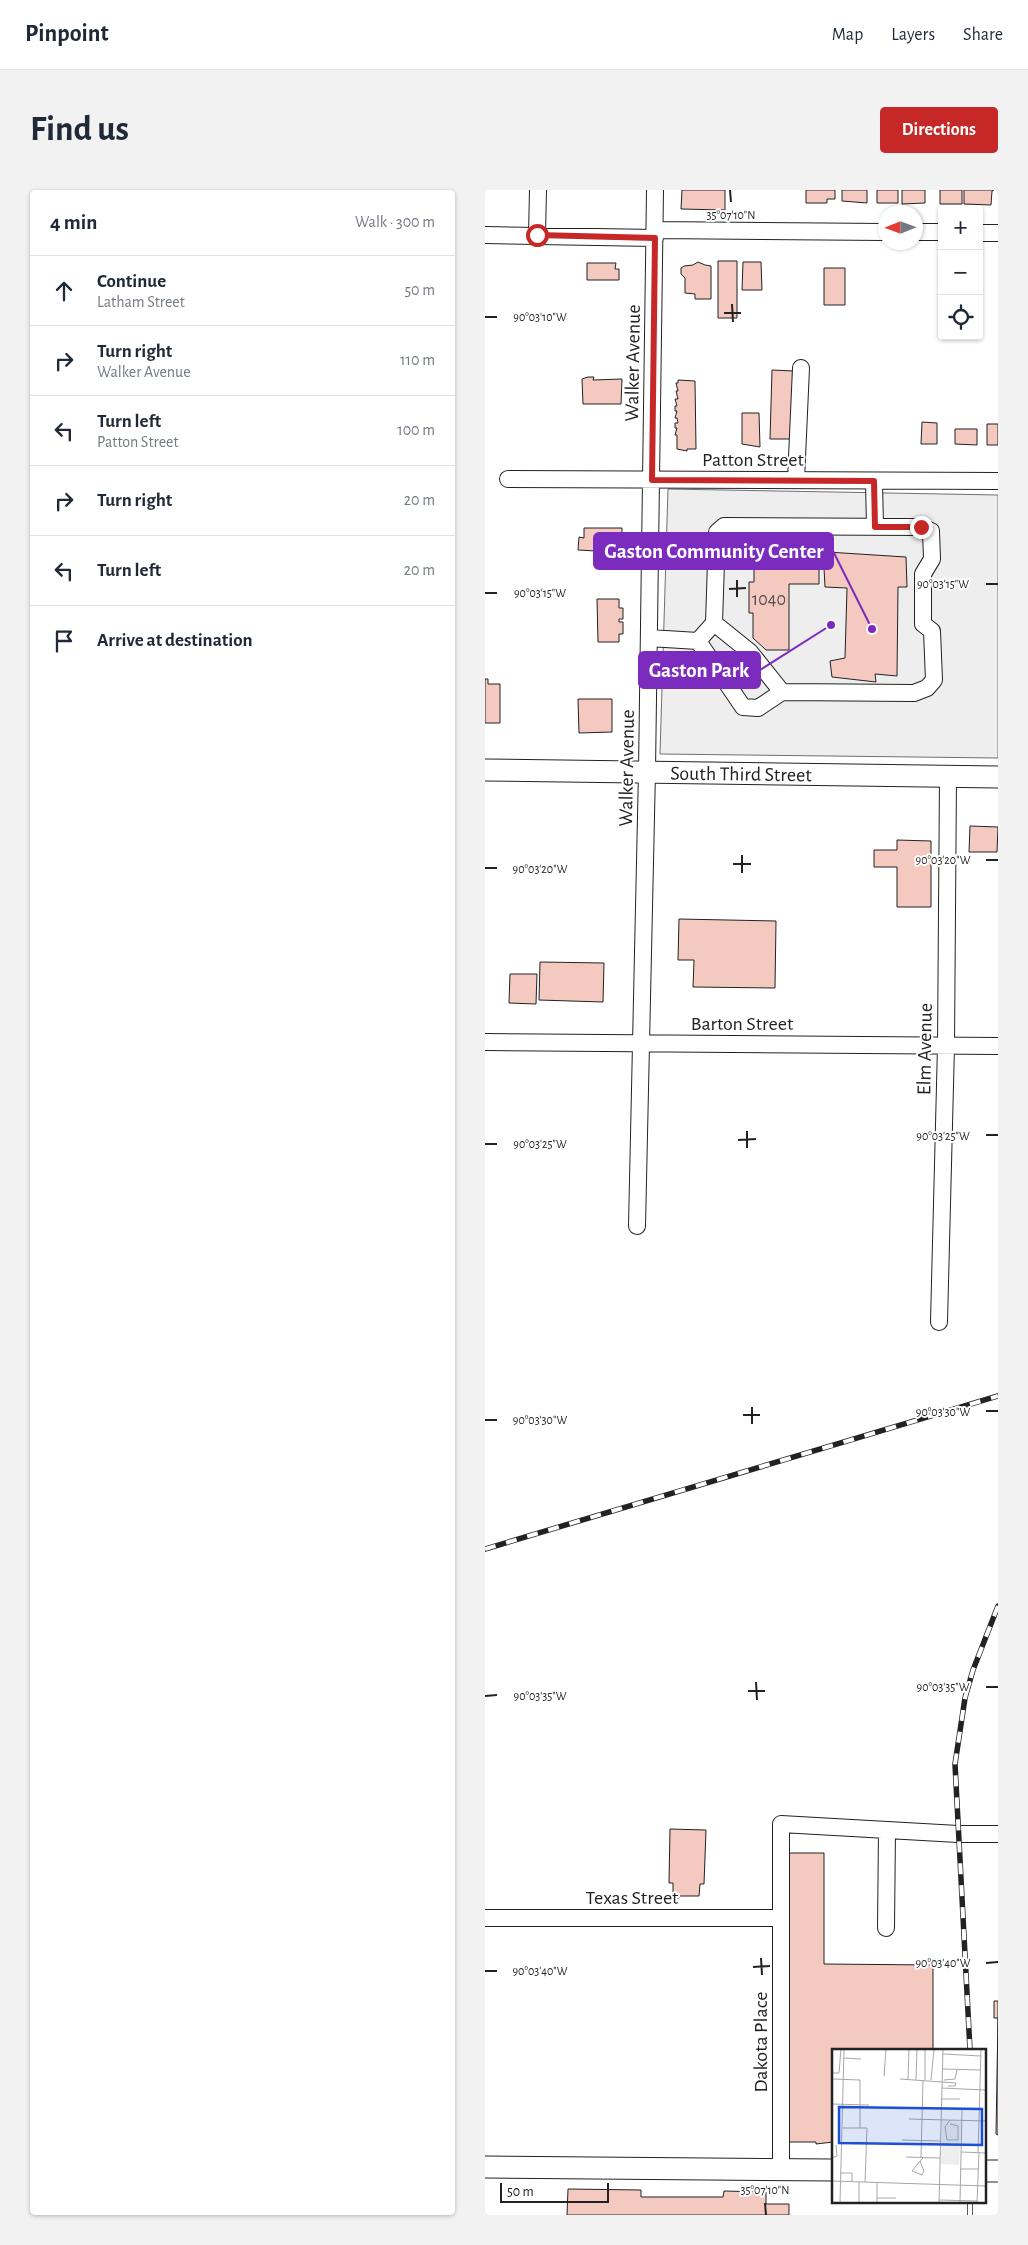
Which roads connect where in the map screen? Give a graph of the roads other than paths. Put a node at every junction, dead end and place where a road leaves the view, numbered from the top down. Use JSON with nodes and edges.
{"nodes":[{"id":1,"x":538,"y":190,"type":"edge"},
{"id":2,"x":655,"y":190,"type":"edge"},
{"id":3,"x":878,"y":232,"type":"edge"},
{"id":4,"x":923,"y":232,"type":"edge"},
{"id":5,"x":938,"y":232,"type":"edge"},
{"id":6,"x":983,"y":233,"type":"edge"},
{"id":7,"x":998,"y":233,"type":"edge"},
{"id":8,"x":655,"y":234,"type":"junction"},
{"id":9,"x":485,"y":235,"type":"edge"},
{"id":10,"x":537,"y":235,"type":"junction"},
{"id":11,"x":801,"y":368,"type":"dead end"},
{"id":12,"x":508,"y":478,"type":"dead end"},
{"id":13,"x":652,"y":480,"type":"junction"},
{"id":14,"x":796,"y":480,"type":"junction"},
{"id":15,"x":874,"y":481,"type":"junction"},
{"id":16,"x":998,"y":481,"type":"edge"},
{"id":17,"x":875,"y":527,"type":"junction"},
{"id":18,"x":714,"y":623,"type":"junction"},
{"id":19,"x":649,"y":638,"type":"junction"},
{"id":20,"x":698,"y":641,"type":"junction"},
{"id":21,"x":782,"y":692,"type":"junction"},
{"id":22,"x":485,"y":770,"type":"edge"},
{"id":23,"x":647,"y":771,"type":"junction"},
{"id":24,"x":948,"y":776,"type":"junction"},
{"id":25,"x":998,"y":777,"type":"edge"},
{"id":26,"x":485,"y":1042,"type":"edge"},
{"id":27,"x":641,"y":1043,"type":"junction"},
{"id":28,"x":946,"y":1046,"type":"junction"},
{"id":29,"x":998,"y":1046,"type":"edge"},
{"id":30,"x":637,"y":1226,"type":"dead end"},
{"id":31,"x":939,"y":1322,"type":"dead end"},
{"id":32,"x":887,"y":1830,"type":"junction"},
{"id":33,"x":998,"y":1834,"type":"edge"},
{"id":34,"x":485,"y":1918,"type":"edge"},
{"id":35,"x":780,"y":1918,"type":"junction"},
{"id":36,"x":886,"y":1928,"type":"dead end"},
{"id":37,"x":485,"y":2167,"type":"edge"},
{"id":38,"x":781,"y":2170,"type":"junction"},
{"id":39,"x":832,"y":2170,"type":"edge"},
{"id":40,"x":985,"y":2171,"type":"edge"},
{"id":41,"x":998,"y":2171,"type":"edge"}],
"edges":[{"from":1,"to":10,"type":"street"},
{"from":2,"to":8,"type":"street","name":"Walker Avenue"},
{"from":3,"to":8,"type":"street"},
{"from":4,"to":5,"type":"street"},
{"from":6,"to":7,"type":"street"},
{"from":8,"to":10,"type":"street"},
{"from":8,"to":13,"type":"street","name":"Walker Avenue"},
{"from":9,"to":10,"type":"street"},
{"from":11,"to":14,"type":"street"},
{"from":12,"to":13,"type":"street","name":"Patton Street"},
{"from":13,"to":14,"type":"street","name":"Patton Street"},
{"from":13,"to":19,"type":"street","name":"Walker Avenue"},
{"from":14,"to":15,"type":"street","name":"Patton Street"},
{"from":15,"to":16,"type":"street","name":"Patton Street"},
{"from":15,"to":17,"type":"street"},
{"from":17,"to":18,"type":"street"},
{"from":17,"to":21,"type":"street"},
{"from":18,"to":20,"type":"street"},
{"from":18,"to":21,"type":"street"},
{"from":19,"to":20,"type":"street"},
{"from":19,"to":23,"type":"street","name":"Walker Avenue"},
{"from":20,"to":21,"type":"street"},
{"from":22,"to":23,"type":"main road","name":"South Third Street"},
{"from":23,"to":24,"type":"main road","name":"South Third Street"},
{"from":23,"to":27,"type":"street","name":"Walker Avenue"},
{"from":24,"to":25,"type":"main road","name":"South Third Street"},
{"from":24,"to":28,"type":"street","name":"Elm Avenue"},
{"from":26,"to":27,"type":"street","name":"Barton Street"},
{"from":27,"to":28,"type":"street","name":"Barton Street"},
{"from":27,"to":30,"type":"street","name":"Walker Avenue"},
{"from":28,"to":29,"type":"street","name":"Barton Street"},
{"from":28,"to":31,"type":"street","name":"Elm Avenue"},
{"from":32,"to":33,"type":"street"},
{"from":32,"to":35,"type":"street","name":"Dakota Place"},
{"from":32,"to":36,"type":"street"},
{"from":34,"to":35,"type":"street","name":"Texas Street"},
{"from":35,"to":38,"type":"street","name":"Dakota Place"},
{"from":37,"to":38,"type":"main road"},
{"from":38,"to":39,"type":"main road"},
{"from":40,"to":41,"type":"main road"}]}
